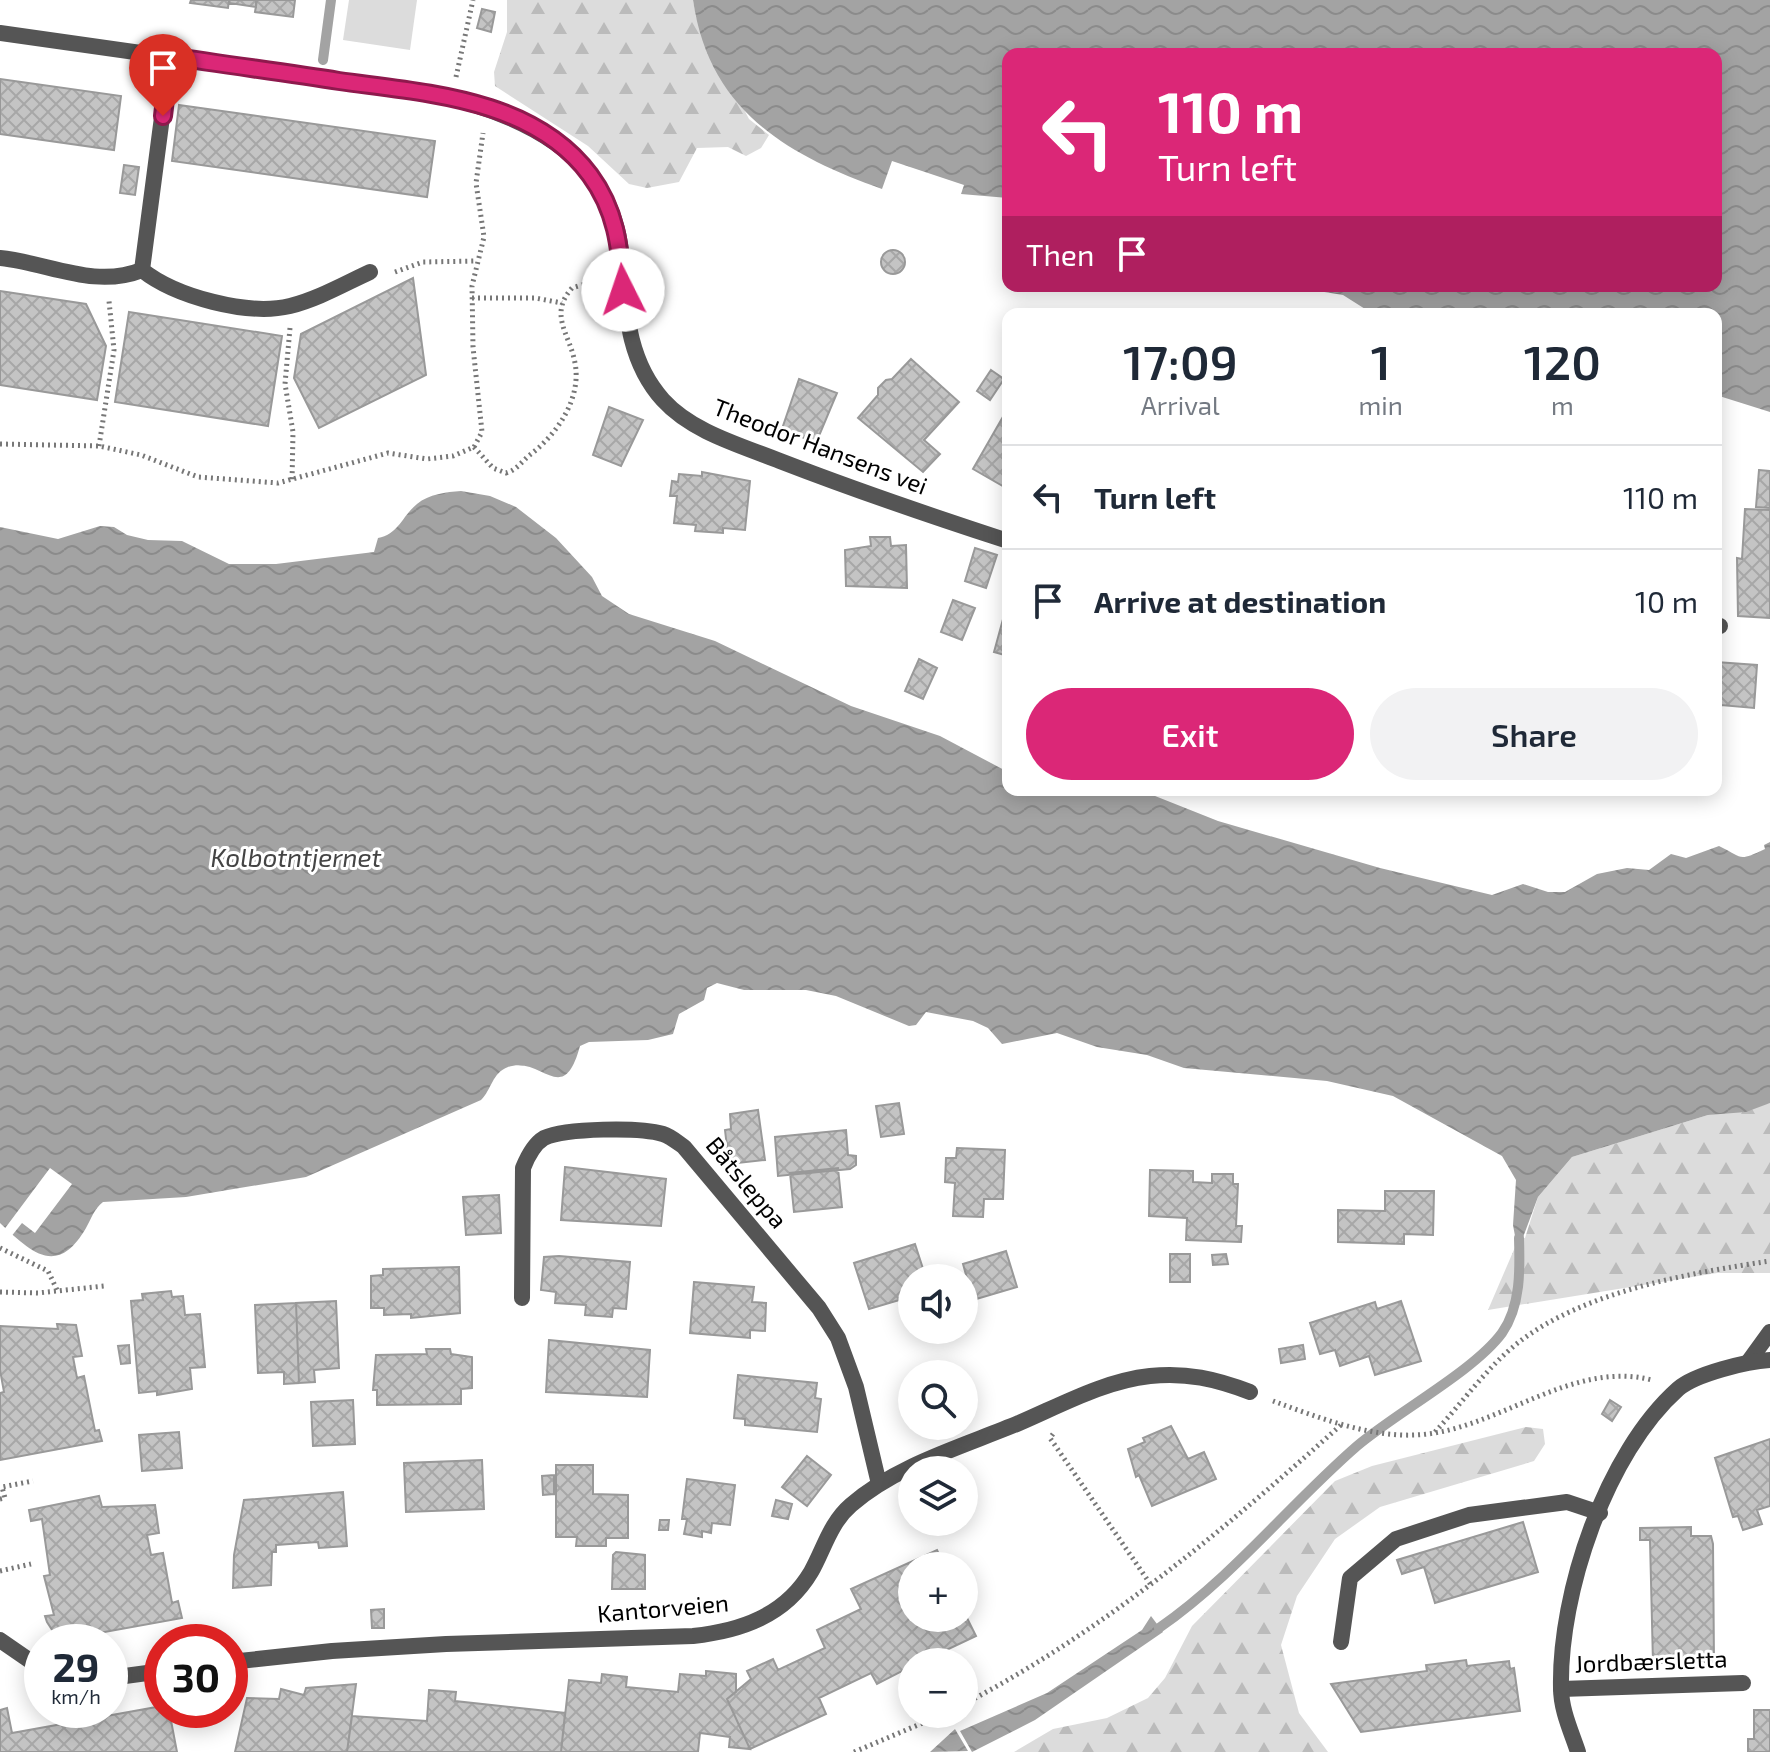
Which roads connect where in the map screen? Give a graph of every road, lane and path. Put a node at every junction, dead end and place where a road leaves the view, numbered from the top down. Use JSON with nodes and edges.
{"nodes":[{"id":1,"x":473,"y":0,"type":"edge"},
{"id":2,"x":0,"y":33,"type":"edge"},
{"id":3,"x":170,"y":56,"type":"junction"},
{"id":4,"x":452,"y":98,"type":"junction"},
{"id":5,"x":490,"y":109,"type":"junction"},
{"id":6,"x":0,"y":258,"type":"edge"},
{"id":7,"x":475,"y":261,"type":"junction"},
{"id":8,"x":406,"y":267,"type":"dead end"},
{"id":9,"x":142,"y":270,"type":"junction"},
{"id":10,"x":370,"y":272,"type":"dead end"},
{"id":11,"x":622,"y":277,"type":"junction"},
{"id":12,"x":109,"y":278,"type":"junction"},
{"id":13,"x":472,"y":298,"type":"junction"},
{"id":14,"x":562,"y":303,"type":"junction"},
{"id":15,"x":286,"y":307,"type":"junction"},
{"id":16,"x":0,"y":444,"type":"edge"},
{"id":17,"x":99,"y":446,"type":"junction"},
{"id":18,"x":474,"y":447,"type":"junction"},
{"id":19,"x":292,"y":482,"type":"junction"},
{"id":20,"x":1002,"y":539,"type":"edge"},
{"id":21,"x":0,"y":1248,"type":"edge"},
{"id":22,"x":1770,"y":1261,"type":"edge"},
{"id":23,"x":104,"y":1286,"type":"dead end"},
{"id":24,"x":0,"y":1292,"type":"edge"},
{"id":25,"x":58,"y":1292,"type":"junction"},
{"id":26,"x":522,"y":1298,"type":"dead end"},
{"id":27,"x":1770,"y":1332,"type":"edge"},
{"id":28,"x":1770,"y":1360,"type":"edge"},
{"id":29,"x":1749,"y":1361,"type":"junction"},
{"id":30,"x":1680,"y":1387,"type":"junction"},
{"id":31,"x":1250,"y":1392,"type":"joint"},
{"id":32,"x":1056,"y":1407,"type":"junction"},
{"id":33,"x":1342,"y":1424,"type":"junction"},
{"id":34,"x":1434,"y":1433,"type":"junction"},
{"id":35,"x":33,"y":1481,"type":"dead end"},
{"id":36,"x":879,"y":1484,"type":"junction"},
{"id":37,"x":0,"y":1499,"type":"edge"},
{"id":38,"x":1600,"y":1513,"type":"junction"},
{"id":39,"x":31,"y":1564,"type":"dead end"},
{"id":40,"x":0,"y":1571,"type":"edge"},
{"id":41,"x":1151,"y":1585,"type":"junction"},
{"id":42,"x":0,"y":1640,"type":"edge"},
{"id":43,"x":1341,"y":1642,"type":"dead end"},
{"id":44,"x":24,"y":1657,"type":"edge"},
{"id":45,"x":248,"y":1660,"type":"edge"},
{"id":46,"x":1743,"y":1683,"type":"dead end"},
{"id":47,"x":1561,"y":1689,"type":"junction"},
{"id":48,"x":978,"y":1696,"type":"edge"},
{"id":49,"x":911,"y":1728,"type":"edge"},
{"id":50,"x":854,"y":1752,"type":"edge"},
{"id":51,"x":1578,"y":1752,"type":"edge"}],
"edges":[{"from":1,"to":4,"type":"path"},
{"from":2,"to":3,"type":"street","name":"Theodor Hansens vei"},
{"from":3,"to":4,"type":"street","name":"Theodor Hansens vei"},
{"from":3,"to":9,"type":"street"},
{"from":4,"to":5,"type":"street","name":"Theodor Hansens vei"},
{"from":5,"to":7,"type":"path"},
{"from":5,"to":11,"type":"street","name":"Theodor Hansens vei"},
{"from":6,"to":12,"type":"street"},
{"from":7,"to":8,"type":"path"},
{"from":7,"to":13,"type":"path"},
{"from":9,"to":12,"type":"street"},
{"from":9,"to":15,"type":"street"},
{"from":10,"to":15,"type":"street"},
{"from":11,"to":14,"type":"path"},
{"from":11,"to":20,"type":"street","name":"Theodor Hansens vei"},
{"from":12,"to":17,"type":"path"},
{"from":13,"to":14,"type":"path"},
{"from":13,"to":18,"type":"path"},
{"from":14,"to":18,"type":"path"},
{"from":15,"to":19,"type":"path"},
{"from":16,"to":17,"type":"path"},
{"from":17,"to":19,"type":"path"},
{"from":18,"to":19,"type":"path"},
{"from":21,"to":25,"type":"path"},
{"from":22,"to":34,"type":"path"},
{"from":23,"to":25,"type":"path"},
{"from":24,"to":25,"type":"path"},
{"from":26,"to":36,"type":"street","name":"Båtsleppa"},
{"from":27,"to":29,"type":"street"},
{"from":28,"to":29,"type":"street","name":"Jordbærsletta"},
{"from":29,"to":30,"type":"street","name":"Jordbærsletta"},
{"from":30,"to":34,"type":"path"},
{"from":30,"to":38,"type":"street","name":"Jordbærsletta"},
{"from":31,"to":32,"type":"street","name":"Kantorveien"},
{"from":31,"to":33,"type":"path"},
{"from":32,"to":36,"type":"street","name":"Kantorveien"},
{"from":32,"to":41,"type":"path"},
{"from":33,"to":34,"type":"path"},
{"from":33,"to":41,"type":"path"},
{"from":35,"to":37,"type":"path"},
{"from":36,"to":45,"type":"street","name":"Kantorveien"},
{"from":38,"to":43,"type":"street"},
{"from":38,"to":47,"type":"street","name":"Jordbærsletta"},
{"from":39,"to":40,"type":"path"},
{"from":41,"to":48,"type":"path"},
{"from":42,"to":44,"type":"street"},
{"from":46,"to":47,"type":"street","name":"Jordbærsletta"},
{"from":47,"to":51,"type":"street","name":"Jordbærsletta"},
{"from":49,"to":50,"type":"path"}]}
